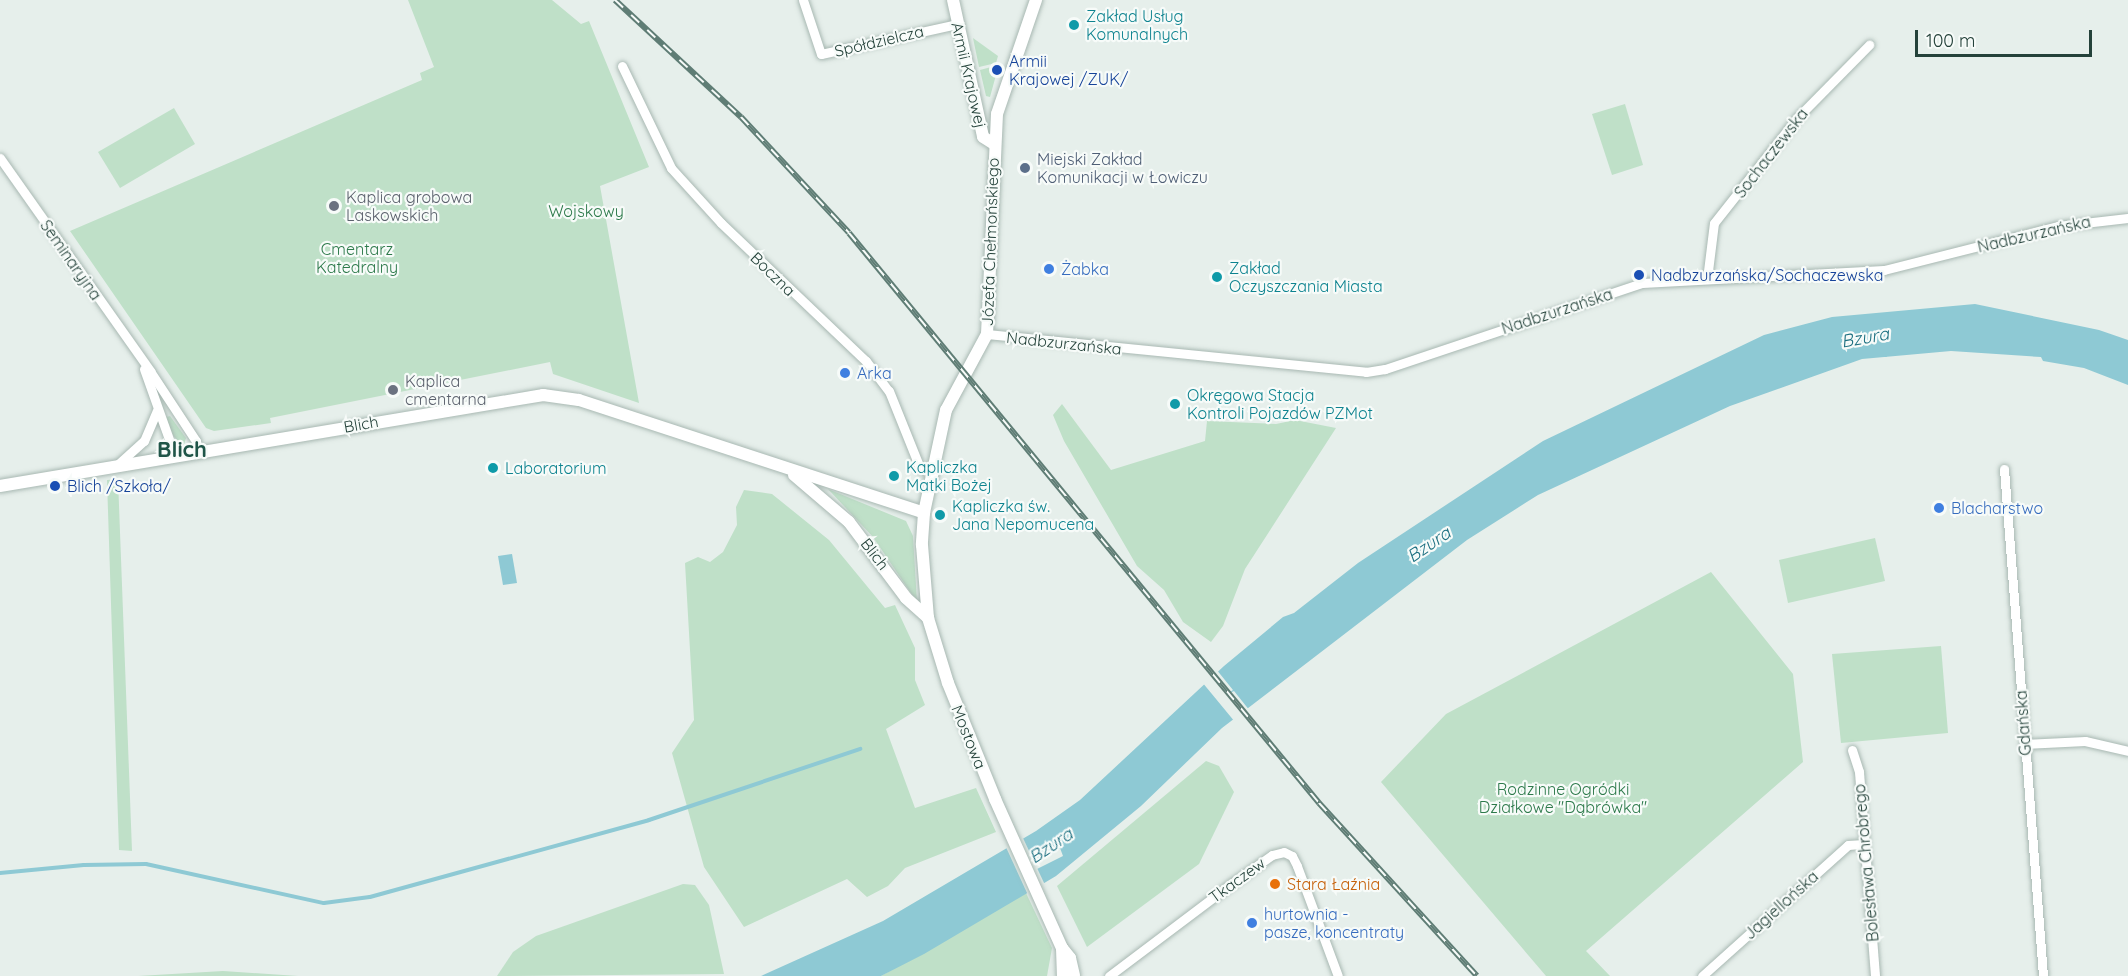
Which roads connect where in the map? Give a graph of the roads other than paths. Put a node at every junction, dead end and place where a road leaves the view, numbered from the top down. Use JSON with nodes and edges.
{"nodes":[{"id":1,"x":803,"y":0,"type":"edge"},
{"id":2,"x":953,"y":0,"type":"edge"},
{"id":3,"x":1036,"y":0,"type":"edge"},
{"id":4,"x":958,"y":24,"type":"junction"},
{"id":5,"x":1869,"y":45,"type":"dead end"},
{"id":6,"x":622,"y":66,"type":"dead end"},
{"id":7,"x":994,"y":144,"type":"junction"},
{"id":8,"x":0,"y":158,"type":"edge"},
{"id":9,"x":2128,"y":218,"type":"edge"},
{"id":10,"x":1707,"y":279,"type":"junction"},
{"id":11,"x":987,"y":334,"type":"junction"},
{"id":12,"x":143,"y":363,"type":"junction"},
{"id":13,"x":157,"y":411,"type":"junction"},
{"id":14,"x":198,"y":452,"type":"junction"},
{"id":15,"x":175,"y":456,"type":"junction"},
{"id":16,"x":116,"y":466,"type":"junction"},
{"id":17,"x":2004,"y":470,"type":"dead end"},
{"id":18,"x":932,"y":472,"type":"junction"},
{"id":19,"x":0,"y":486,"type":"edge"},
{"id":20,"x":819,"y":487,"type":"junction"},
{"id":21,"x":924,"y":513,"type":"junction"},
{"id":22,"x":928,"y":618,"type":"junction"},
{"id":23,"x":2024,"y":744,"type":"junction"},
{"id":24,"x":1852,"y":750,"type":"dead end"},
{"id":25,"x":2128,"y":751,"type":"edge"},
{"id":26,"x":1864,"y":844,"type":"junction"},
{"id":27,"x":1061,"y":946,"type":"junction"},
{"id":28,"x":1063,"y":976,"type":"edge"},
{"id":29,"x":1074,"y":976,"type":"edge"},
{"id":30,"x":1111,"y":976,"type":"edge"},
{"id":31,"x":1338,"y":976,"type":"edge"},
{"id":32,"x":1702,"y":976,"type":"edge"},
{"id":33,"x":1875,"y":976,"type":"edge"},
{"id":34,"x":2043,"y":976,"type":"edge"}],
"edges":[{"from":1,"to":4,"type":"street","name":"Spółdzielcza"},
{"from":2,"to":4,"type":"street","name":"Armii Krajowej"},
{"from":3,"to":7,"type":"street","name":"Józefa Chełmońskiego"},
{"from":4,"to":7,"type":"street","name":"Armii Krajowej"},
{"from":5,"to":10,"type":"street","name":"Sochaczewska"},
{"from":6,"to":18,"type":"street","name":"Boczna"},
{"from":7,"to":11,"type":"street","name":"Józefa Chełmońskiego"},
{"from":8,"to":12,"type":"street","name":"Seminaryjna"},
{"from":9,"to":10,"type":"street","name":"Nadbzurzańska"},
{"from":10,"to":11,"type":"street","name":"Nadbzurzańska"},
{"from":11,"to":18,"type":"street","name":"Józefa Chełmońskiego"},
{"from":12,"to":13,"type":"street","name":"Seminaryjna"},
{"from":12,"to":14,"type":"street","name":"Seminaryjna"},
{"from":13,"to":15,"type":"street","name":"Seminaryjna"},
{"from":13,"to":16,"type":"street"},
{"from":14,"to":15,"type":"street","name":"Blich"},
{"from":14,"to":20,"type":"street","name":"Blich"},
{"from":15,"to":16,"type":"street","name":"Blich"},
{"from":16,"to":19,"type":"street","name":"Blich"},
{"from":17,"to":23,"type":"street","name":"Gdańska"},
{"from":18,"to":21,"type":"street","name":"Józefa Chełmońskiego"},
{"from":20,"to":21,"type":"street","name":"Blich"},
{"from":20,"to":22,"type":"street","name":"Blich"},
{"from":21,"to":22,"type":"street","name":"Mostowa"},
{"from":22,"to":27,"type":"street","name":"Mostowa"},
{"from":23,"to":25,"type":"street"},
{"from":23,"to":34,"type":"street","name":"Gdańska"},
{"from":24,"to":26,"type":"street","name":"Bolesława Chrobrego"},
{"from":26,"to":32,"type":"street","name":"Jagiellońska"},
{"from":26,"to":33,"type":"street","name":"Bolesława Chrobrego"},
{"from":27,"to":28,"type":"street","name":"Mostowa"},
{"from":27,"to":29,"type":"street","name":"Mostowa"},
{"from":30,"to":31,"type":"street","name":"Tkaczew"}]}
